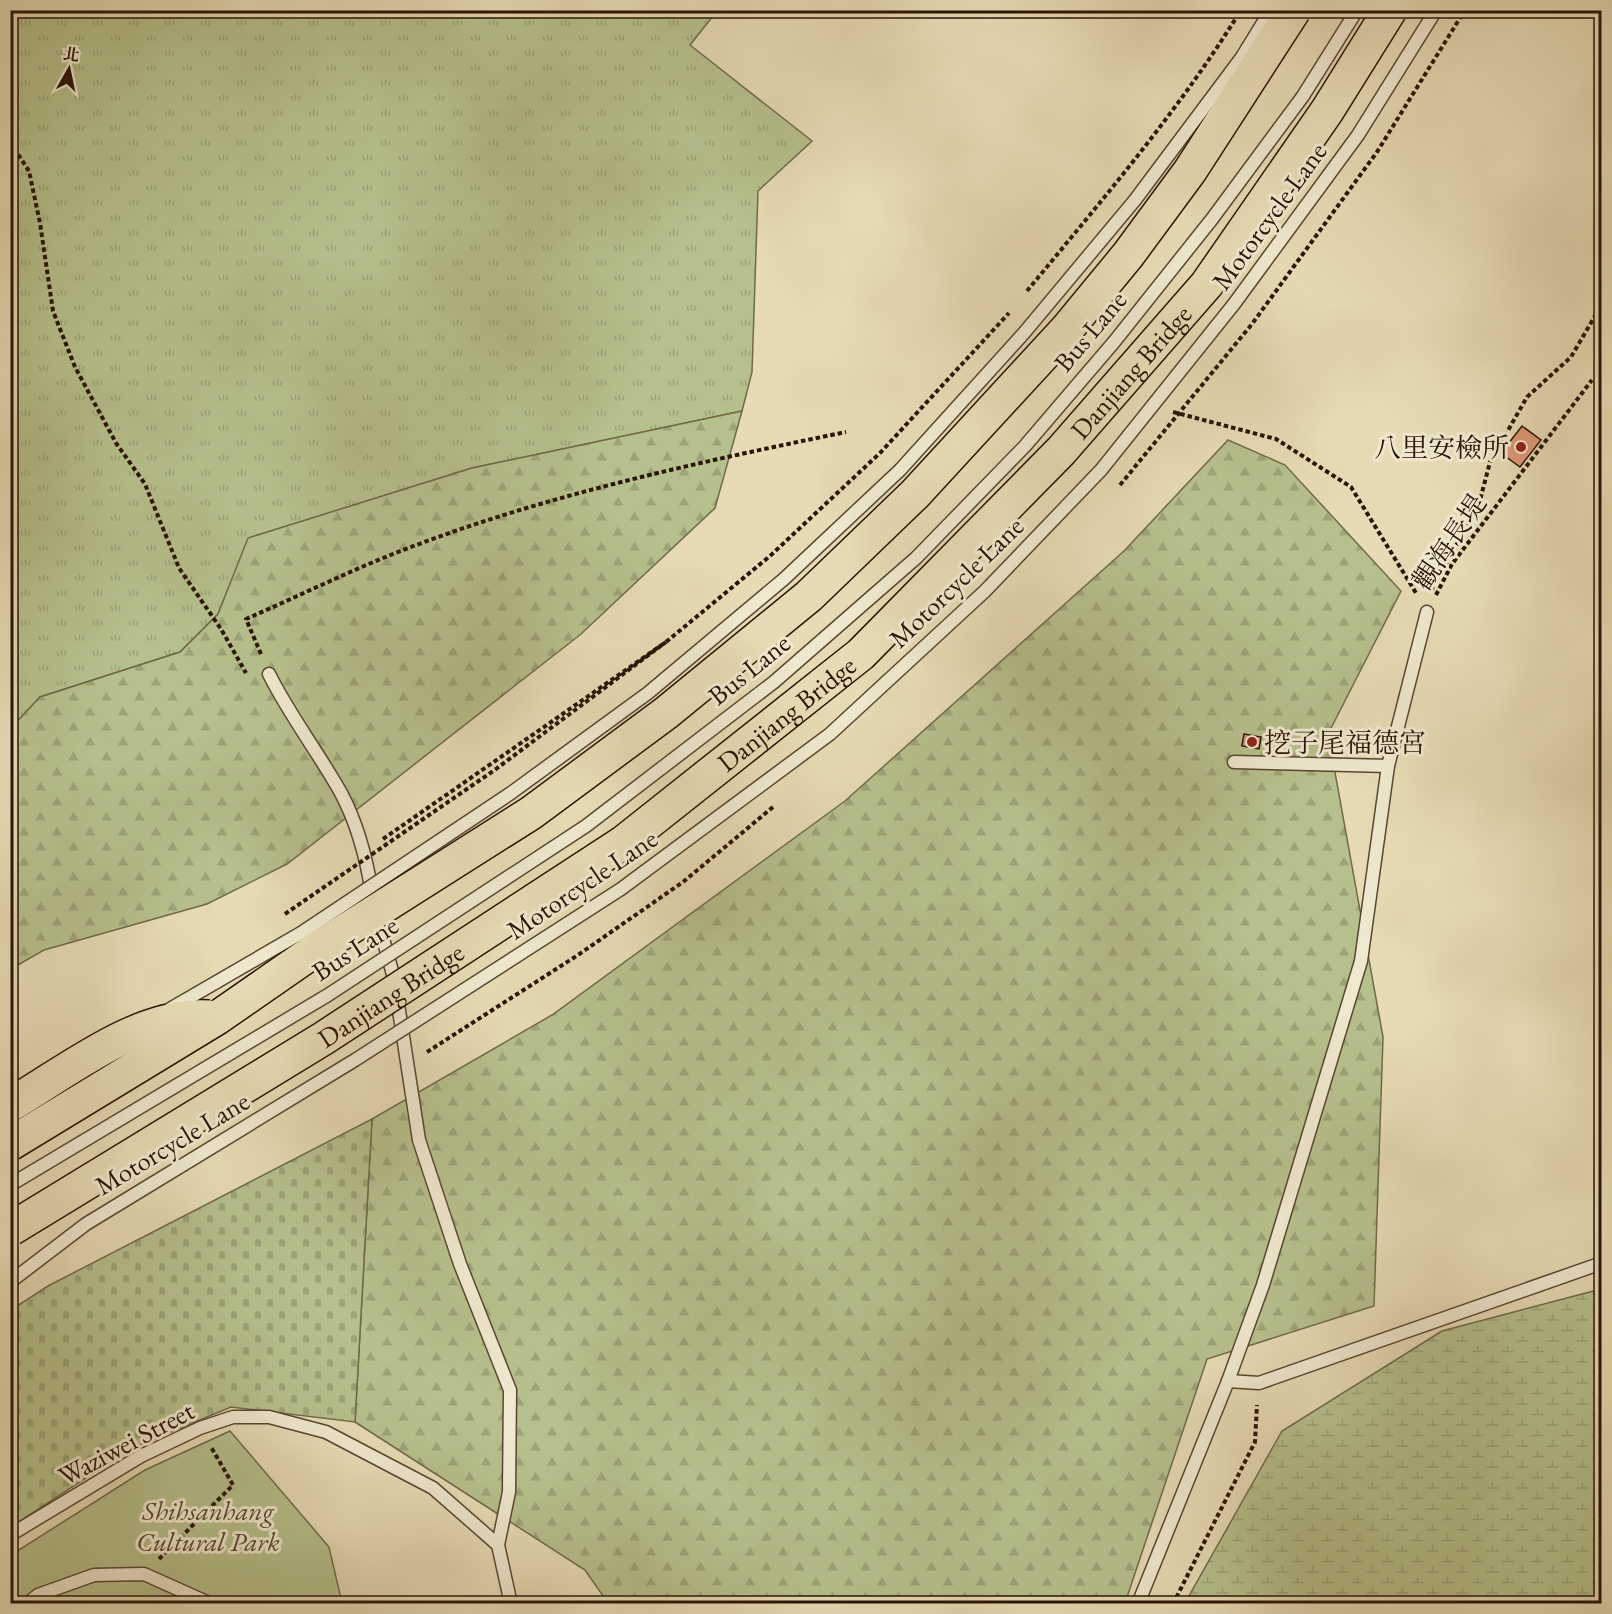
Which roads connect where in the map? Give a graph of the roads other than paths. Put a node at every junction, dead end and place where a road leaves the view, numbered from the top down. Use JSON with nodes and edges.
{"nodes":[{"id":1,"x":1271,"y":10,"type":"edge"},
{"id":2,"x":1294,"y":10,"type":"edge"},
{"id":3,"x":1357,"y":10,"type":"edge"},
{"id":4,"x":1390,"y":10,"type":"edge"},
{"id":5,"x":1436,"y":10,"type":"edge"},
{"id":6,"x":1425,"y":610,"type":"road end"},
{"id":7,"x":269,"y":674,"type":"road end"},
{"id":8,"x":1234,"y":762,"type":"dead end"},
{"id":9,"x":1388,"y":766,"type":"junction"},
{"id":10,"x":217,"y":1018,"type":"junction"},
{"id":11,"x":10,"y":1100,"type":"edge"},
{"id":12,"x":10,"y":1105,"type":"edge"},
{"id":13,"x":10,"y":1144,"type":"edge"},
{"id":14,"x":10,"y":1185,"type":"edge"},
{"id":15,"x":11,"y":1229,"type":"edge"},
{"id":16,"x":1602,"y":1263,"type":"edge"},
{"id":17,"x":10,"y":1282,"type":"edge"},
{"id":18,"x":1228,"y":1381,"type":"junction"},
{"id":19,"x":10,"y":1535,"type":"edge"},
{"id":20,"x":498,"y":1545,"type":"junction"},
{"id":21,"x":27,"y":1604,"type":"edge"},
{"id":22,"x":211,"y":1604,"type":"edge"},
{"id":23,"x":511,"y":1604,"type":"edge"},
{"id":24,"x":1138,"y":1604,"type":"edge"}],
"edges":[{"from":1,"to":11,"type":"lane","bridge":true},
{"from":2,"to":10,"type":"highway","bridge":true},
{"from":3,"to":14,"type":"lane","name":"Bus Lane","bridge":true},
{"from":4,"to":15,"type":"highway","name":"Danjiang Bridge","bridge":true},
{"from":5,"to":17,"type":"lane","name":"Motorcycle Lane","bridge":true},
{"from":6,"to":9,"type":"lane"},
{"from":7,"to":20,"type":"lane"},
{"from":8,"to":9,"type":"lane"},
{"from":9,"to":18,"type":"lane"},
{"from":10,"to":12,"type":"highway","bridge":true},
{"from":10,"to":13,"type":"highway","bridge":true},
{"from":16,"to":18,"type":"lane"},
{"from":18,"to":24,"type":"lane"},
{"from":19,"to":20,"type":"lane","name":"Waziwei Street"},
{"from":20,"to":23,"type":"lane"},
{"from":21,"to":22,"type":"lane"}]}
